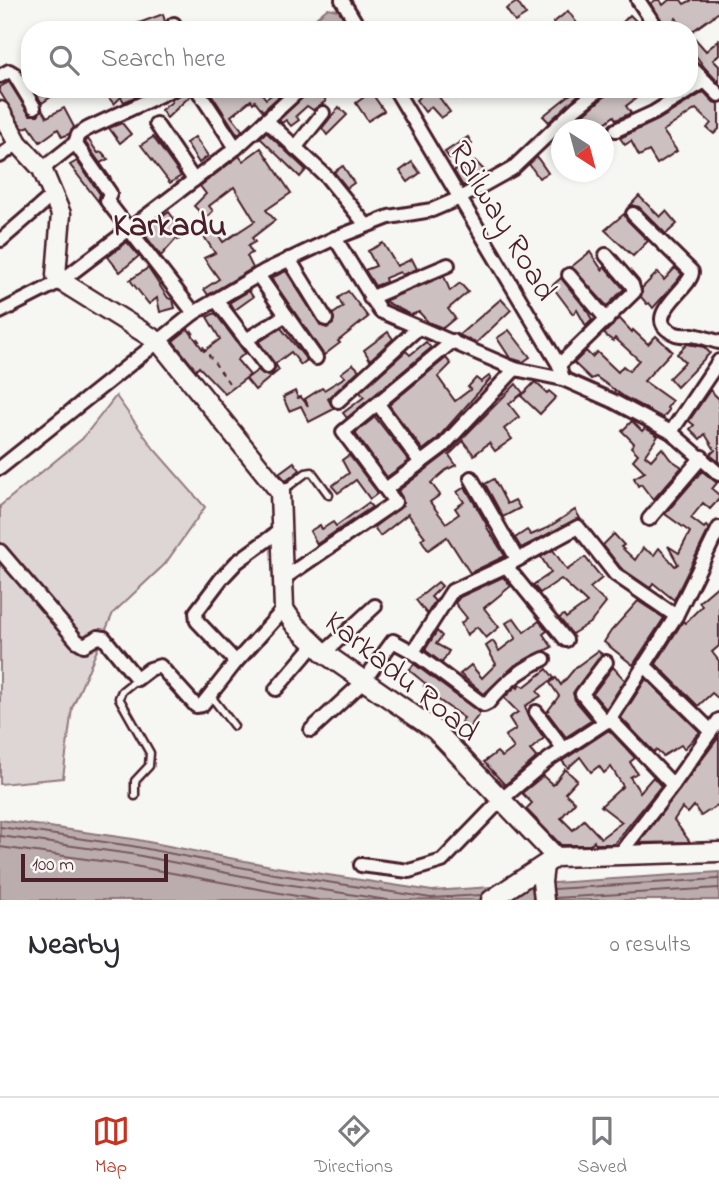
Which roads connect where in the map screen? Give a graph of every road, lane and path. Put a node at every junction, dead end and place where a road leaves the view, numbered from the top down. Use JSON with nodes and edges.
{"nodes":[{"id":1,"x":342,"y":0,"type":"edge"},
{"id":2,"x":638,"y":0,"type":"edge"},
{"id":3,"x":355,"y":21,"type":"edge"},
{"id":4,"x":652,"y":21,"type":"edge"},
{"id":5,"x":698,"y":74,"type":"edge"},
{"id":6,"x":0,"y":76,"type":"edge"},
{"id":7,"x":705,"y":81,"type":"junction"},
{"id":8,"x":21,"y":84,"type":"edge"},
{"id":9,"x":698,"y":85,"type":"edge"},
{"id":10,"x":719,"y":95,"type":"edge"},
{"id":11,"x":29,"y":98,"type":"edge"},
{"id":12,"x":154,"y":98,"type":"edge"},
{"id":13,"x":203,"y":98,"type":"edge"},
{"id":14,"x":290,"y":98,"type":"edge"},
{"id":15,"x":400,"y":98,"type":"edge"},
{"id":16,"x":589,"y":98,"type":"edge"},
{"id":17,"x":677,"y":98,"type":"edge"},
{"id":18,"x":34,"y":107,"type":"dead end"},
{"id":19,"x":0,"y":111,"type":"edge"},
{"id":20,"x":323,"y":113,"type":"dead end"},
{"id":21,"x":266,"y":120,"type":"junction"},
{"id":22,"x":156,"y":124,"type":"dead end"},
{"id":23,"x":616,"y":130,"type":"dead end"},
{"id":24,"x":18,"y":143,"type":"junction"},
{"id":25,"x":75,"y":143,"type":"junction"},
{"id":26,"x":236,"y":148,"type":"junction"},
{"id":27,"x":295,"y":148,"type":"junction"},
{"id":28,"x":0,"y":156,"type":"edge"},
{"id":29,"x":42,"y":169,"type":"junction"},
{"id":30,"x":194,"y":180,"type":"junction"},
{"id":31,"x":54,"y":194,"type":"junction"},
{"id":32,"x":460,"y":198,"type":"junction"},
{"id":33,"x":633,"y":214,"type":"dead end"},
{"id":34,"x":366,"y":225,"type":"junction"},
{"id":35,"x":129,"y":229,"type":"junction"},
{"id":36,"x":335,"y":238,"type":"junction"},
{"id":37,"x":1,"y":240,"type":"edge"},
{"id":38,"x":606,"y":255,"type":"dead end"},
{"id":39,"x":289,"y":259,"type":"junction"},
{"id":40,"x":448,"y":265,"type":"dead end"},
{"id":41,"x":258,"y":275,"type":"junction"},
{"id":42,"x":569,"y":275,"type":"dead end"},
{"id":43,"x":61,"y":281,"type":"junction"},
{"id":44,"x":370,"y":298,"type":"junction"},
{"id":45,"x":216,"y":300,"type":"junction"},
{"id":46,"x":0,"y":312,"type":"edge"},
{"id":47,"x":286,"y":315,"type":"junction"},
{"id":48,"x":189,"y":317,"type":"junction"},
{"id":49,"x":326,"y":319,"type":"dead end"},
{"id":50,"x":607,"y":320,"type":"junction"},
{"id":51,"x":418,"y":328,"type":"junction"},
{"id":52,"x":246,"y":340,"type":"junction"},
{"id":53,"x":453,"y":341,"type":"junction"},
{"id":54,"x":159,"y":342,"type":"junction"},
{"id":55,"x":719,"y":342,"type":"edge"},
{"id":56,"x":316,"y":358,"type":"dead end"},
{"id":57,"x":719,"y":361,"type":"edge"},
{"id":58,"x":559,"y":365,"type":"junction"},
{"id":59,"x":267,"y":367,"type":"dead end"},
{"id":60,"x":515,"y":369,"type":"junction"},
{"id":61,"x":563,"y":379,"type":"junction"},
{"id":62,"x":229,"y":383,"type":"dead end"},
{"id":63,"x":338,"y":401,"type":"dead end"},
{"id":64,"x":378,"y":404,"type":"junction"},
{"id":65,"x":671,"y":432,"type":"junction"},
{"id":66,"x":702,"y":457,"type":"junction"},
{"id":67,"x":421,"y":463,"type":"junction"},
{"id":68,"x":0,"y":468,"type":"edge"},
{"id":69,"x":719,"y":474,"type":"edge"},
{"id":70,"x":471,"y":478,"type":"dead end"},
{"id":71,"x":387,"y":488,"type":"junction"},
{"id":72,"x":280,"y":492,"type":"junction"},
{"id":73,"x":329,"y":495,"type":"dead end"},
{"id":74,"x":649,"y":519,"type":"dead end"},
{"id":75,"x":719,"y":528,"type":"edge"},
{"id":76,"x":282,"y":529,"type":"junction"},
{"id":77,"x":0,"y":551,"type":"edge"},
{"id":78,"x":512,"y":563,"type":"junction"},
{"id":79,"x":284,"y":578,"type":"junction"},
{"id":80,"x":374,"y":606,"type":"dead end"},
{"id":81,"x":284,"y":609,"type":"junction"},
{"id":82,"x":676,"y":616,"type":"junction"},
{"id":83,"x":566,"y":640,"type":"dead end"},
{"id":84,"x":318,"y":650,"type":"junction"},
{"id":85,"x":413,"y":652,"type":"junction"},
{"id":86,"x":544,"y":659,"type":"dead end"},
{"id":87,"x":236,"y":662,"type":"junction"},
{"id":88,"x":606,"y":662,"type":"dead end"},
{"id":89,"x":644,"y":665,"type":"junction"},
{"id":90,"x":137,"y":678,"type":"junction"},
{"id":91,"x":363,"y":682,"type":"junction"},
{"id":92,"x":276,"y":688,"type":"dead end"},
{"id":93,"x":210,"y":695,"type":"junction"},
{"id":94,"x":536,"y":712,"type":"dead end"},
{"id":95,"x":607,"y":720,"type":"junction"},
{"id":96,"x":719,"y":720,"type":"edge"},
{"id":97,"x":234,"y":726,"type":"dead end"},
{"id":98,"x":311,"y":730,"type":"dead end"},
{"id":99,"x":710,"y":732,"type":"junction"},
{"id":100,"x":563,"y":748,"type":"junction"},
{"id":101,"x":673,"y":785,"type":"junction"},
{"id":102,"x":135,"y":796,"type":"dead end"},
{"id":103,"x":502,"y":799,"type":"junction"},
{"id":104,"x":719,"y":852,"type":"edge"},
{"id":105,"x":618,"y":856,"type":"junction"},
{"id":106,"x":361,"y":865,"type":"dead end"},
{"id":107,"x":542,"y":877,"type":"edge"},
{"id":108,"x":492,"y":900,"type":"edge"}],
"edges":[{"from":1,"to":3,"type":"street"},
{"from":2,"to":4,"type":"street"},
{"from":5,"to":7,"type":"street"},
{"from":6,"to":8,"type":"street"},
{"from":7,"to":9,"type":"street"},
{"from":7,"to":10,"type":"street"},
{"from":11,"to":18,"type":"street"},
{"from":12,"to":25,"type":"street"},
{"from":13,"to":26,"type":"street"},
{"from":14,"to":21,"type":"street"},
{"from":15,"to":32,"type":"street","name":"Railway Road"},
{"from":16,"to":32,"type":"street"},
{"from":17,"to":23,"type":"street"},
{"from":19,"to":24,"type":"street"},
{"from":20,"to":27,"type":"street"},
{"from":21,"to":26,"type":"street"},
{"from":21,"to":27,"type":"street"},
{"from":22,"to":30,"type":"street"},
{"from":24,"to":28,"type":"street"},
{"from":24,"to":29,"type":"street"},
{"from":25,"to":29,"type":"street"},
{"from":25,"to":35,"type":"street"},
{"from":26,"to":30,"type":"street"},
{"from":27,"to":34,"type":"street"},
{"from":29,"to":31,"type":"street"},
{"from":30,"to":35,"type":"street"},
{"from":31,"to":37,"type":"street"},
{"from":31,"to":43,"type":"street"},
{"from":32,"to":34,"type":"street"},
{"from":32,"to":58,"type":"street","name":"Railway Road"},
{"from":33,"to":55,"type":"street"},
{"from":34,"to":36,"type":"street"},
{"from":35,"to":43,"type":"street"},
{"from":35,"to":48,"type":"street"},
{"from":36,"to":39,"type":"street"},
{"from":36,"to":44,"type":"street"},
{"from":38,"to":50,"type":"street"},
{"from":39,"to":41,"type":"street"},
{"from":39,"to":49,"type":"street"},
{"from":40,"to":44,"type":"street"},
{"from":41,"to":45,"type":"street"},
{"from":41,"to":47,"type":"street"},
{"from":42,"to":50,"type":"street"},
{"from":43,"to":46,"type":"street"},
{"from":43,"to":54,"type":"street"},
{"from":44,"to":51,"type":"street"},
{"from":45,"to":48,"type":"street"},
{"from":45,"to":52,"type":"street"},
{"from":47,"to":52,"type":"street"},
{"from":47,"to":56,"type":"street"},
{"from":48,"to":54,"type":"street"},
{"from":48,"to":62,"type":"path"},
{"from":50,"to":58,"type":"street"},
{"from":51,"to":53,"type":"street"},
{"from":51,"to":63,"type":"street"},
{"from":52,"to":59,"type":"street"},
{"from":53,"to":60,"type":"street"},
{"from":53,"to":64,"type":"street"},
{"from":54,"to":68,"type":"street"},
{"from":54,"to":72,"type":"street"},
{"from":57,"to":65,"type":"street"},
{"from":58,"to":61,"type":"street","name":"Railway Road"},
{"from":60,"to":61,"type":"street"},
{"from":60,"to":67,"type":"street"},
{"from":61,"to":65,"type":"street"},
{"from":64,"to":67,"type":"street"},
{"from":64,"to":71,"type":"street"},
{"from":65,"to":66,"type":"street"},
{"from":66,"to":69,"type":"street"},
{"from":66,"to":74,"type":"street"},
{"from":67,"to":71,"type":"street"},
{"from":70,"to":78,"type":"street"},
{"from":71,"to":79,"type":"street"},
{"from":72,"to":73,"type":"lane"},
{"from":72,"to":76,"type":"street","name":"Karkadu Road"},
{"from":75,"to":82,"type":"street"},
{"from":76,"to":79,"type":"street","name":"Karkadu Road"},
{"from":76,"to":87,"type":"street"},
{"from":77,"to":90,"type":"street"},
{"from":78,"to":82,"type":"street"},
{"from":78,"to":83,"type":"street"},
{"from":78,"to":85,"type":"street"},
{"from":79,"to":81,"type":"street","name":"Karkadu Road"},
{"from":80,"to":84,"type":"street"},
{"from":81,"to":84,"type":"street","name":"Karkadu Road"},
{"from":81,"to":87,"type":"street"},
{"from":82,"to":89,"type":"street"},
{"from":84,"to":91,"type":"street","name":"Karkadu Road"},
{"from":84,"to":92,"type":"street"},
{"from":85,"to":86,"type":"street"},
{"from":85,"to":91,"type":"street"},
{"from":87,"to":93,"type":"street"},
{"from":88,"to":95,"type":"street"},
{"from":89,"to":95,"type":"street"},
{"from":89,"to":99,"type":"street"},
{"from":90,"to":93,"type":"street"},
{"from":90,"to":102,"type":"lane"},
{"from":91,"to":98,"type":"street"},
{"from":91,"to":103,"type":"street","name":"Karkadu Road"},
{"from":93,"to":97,"type":"lane"},
{"from":94,"to":100,"type":"street"},
{"from":95,"to":100,"type":"street"},
{"from":95,"to":101,"type":"street"},
{"from":96,"to":99,"type":"street"},
{"from":99,"to":101,"type":"street"},
{"from":100,"to":103,"type":"street"},
{"from":101,"to":105,"type":"street"},
{"from":103,"to":106,"type":"street"},
{"from":103,"to":107,"type":"street","name":"Karkadu Road"},
{"from":104,"to":105,"type":"street"},
{"from":105,"to":107,"type":"street"},
{"from":107,"to":108,"type":"street"}]}
